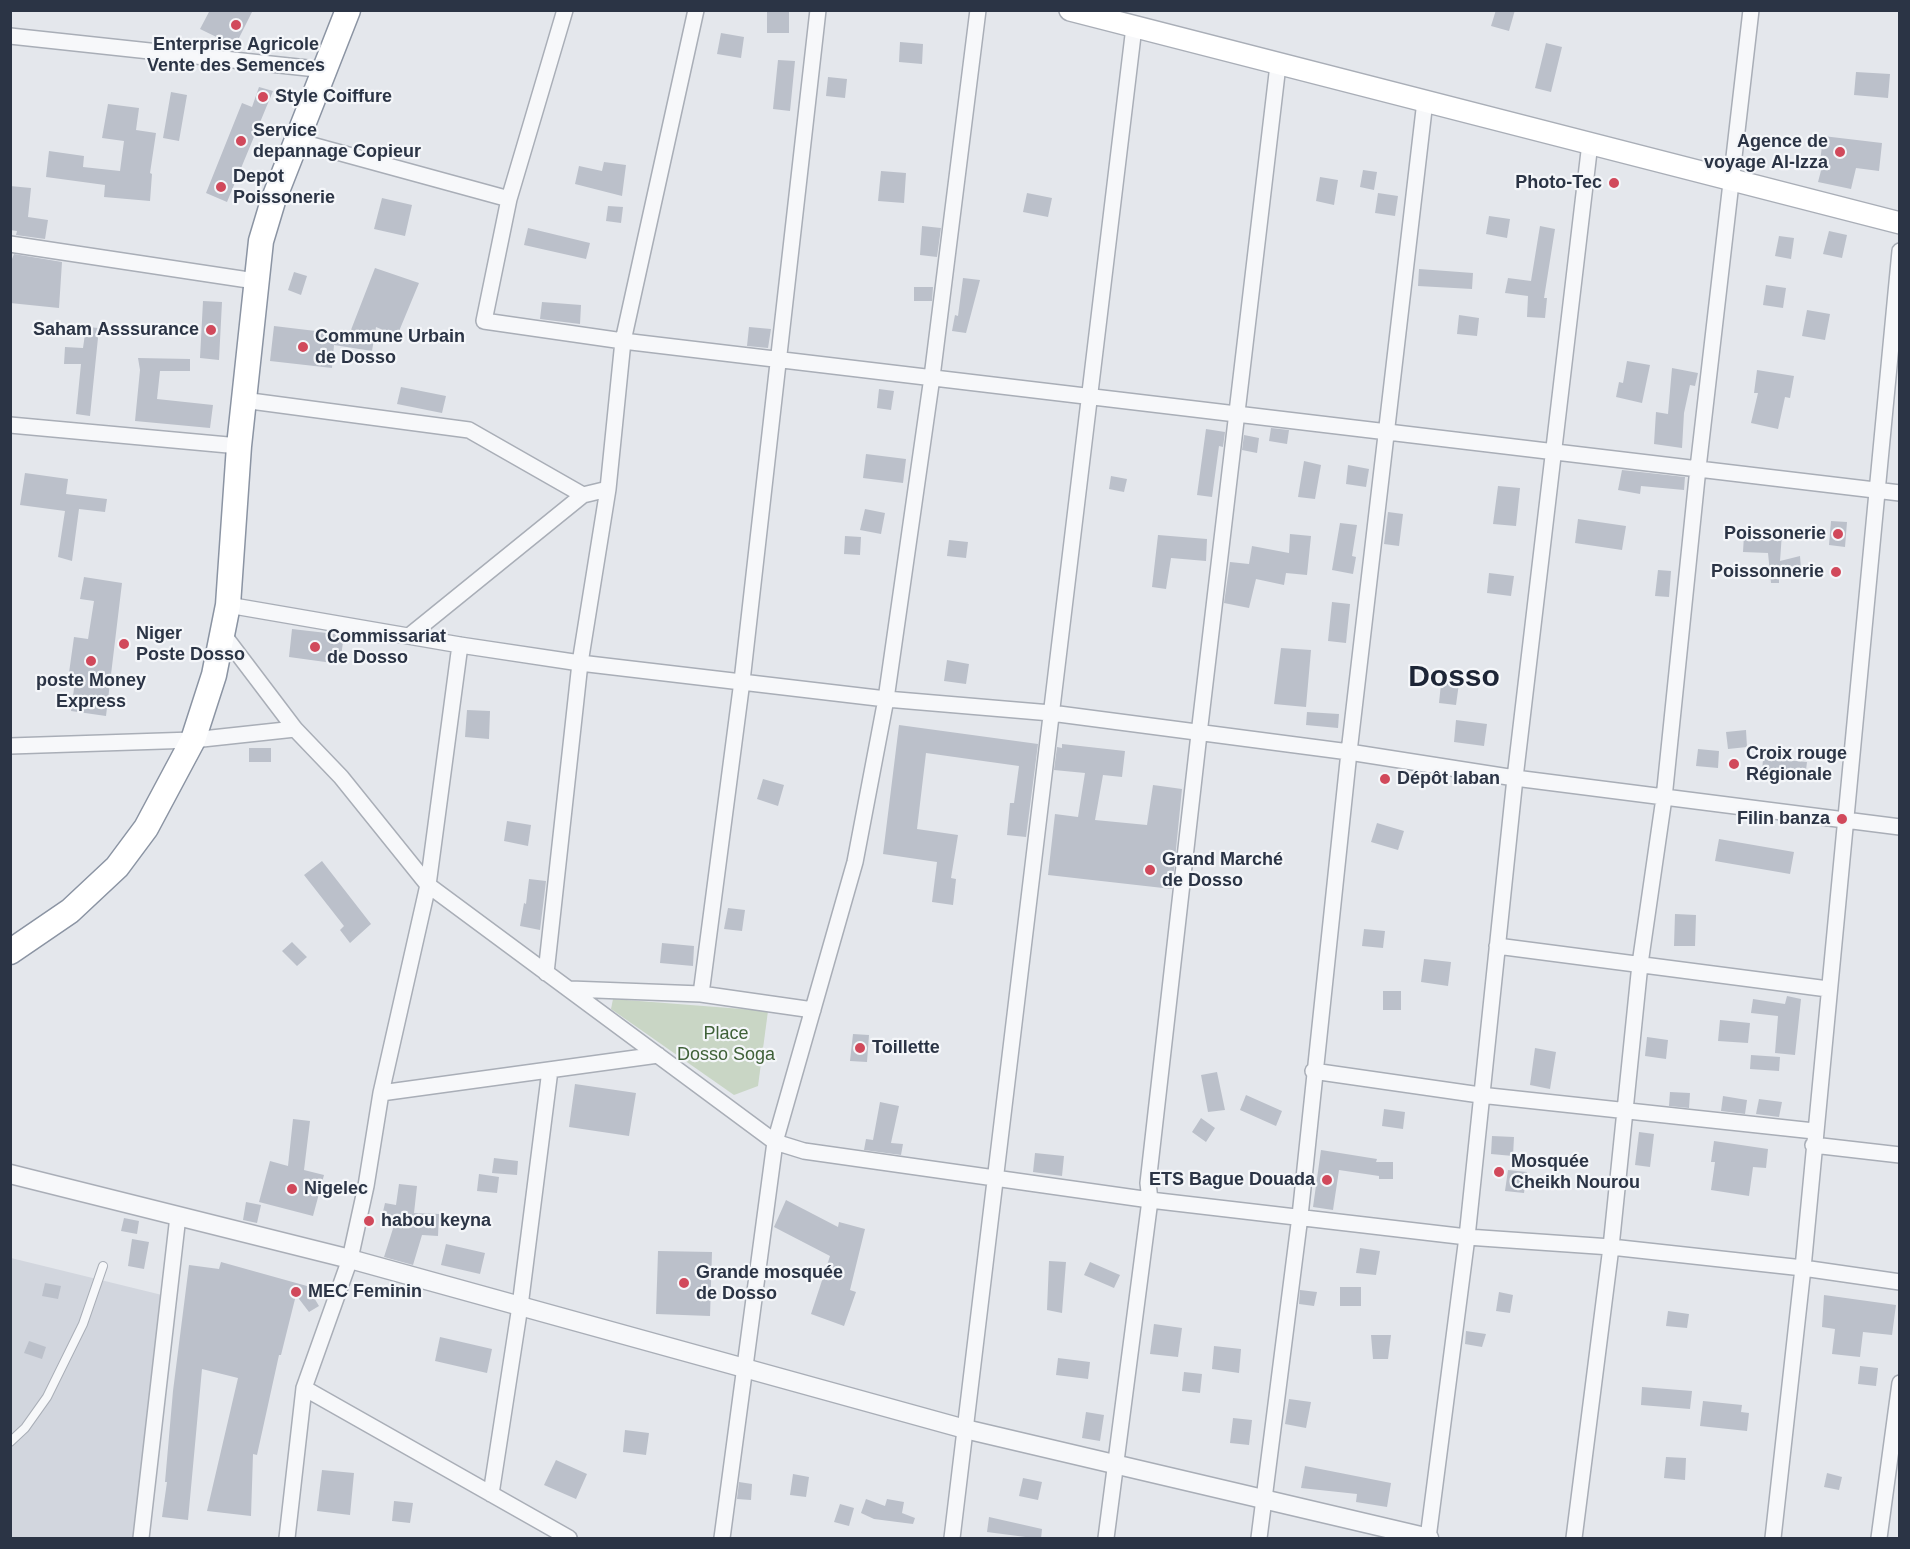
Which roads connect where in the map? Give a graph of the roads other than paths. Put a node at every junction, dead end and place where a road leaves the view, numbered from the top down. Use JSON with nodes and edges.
{"nodes":[{"id":1,"x":348,"y":10,"type":"edge"},
{"id":2,"x":565,"y":10,"type":"edge"},
{"id":3,"x":696,"y":10,"type":"edge"},
{"id":4,"x":818,"y":10,"type":"edge"},
{"id":5,"x":978,"y":10,"type":"edge"},
{"id":6,"x":1070,"y":10,"type":"edge"},
{"id":7,"x":1751,"y":10,"type":"edge"},
{"id":8,"x":1134,"y":27,"type":"junction"},
{"id":9,"x":10,"y":36,"type":"edge"},
{"id":10,"x":1278,"y":65,"type":"junction"},
{"id":11,"x":326,"y":70,"type":"junction"},
{"id":12,"x":1425,"y":101,"type":"junction"},
{"id":13,"x":297,"y":141,"type":"junction"},
{"id":14,"x":1590,"y":143,"type":"junction"},
{"id":15,"x":1731,"y":179,"type":"junction"},
{"id":16,"x":508,"y":199,"type":"junction"},
{"id":17,"x":1899,"y":223,"type":"edge"},
{"id":18,"x":10,"y":244,"type":"edge"},
{"id":19,"x":1899,"y":251,"type":"edge"},
{"id":20,"x":255,"y":281,"type":"junction"},
{"id":21,"x":623,"y":341,"type":"junction"},
{"id":22,"x":778,"y":359,"type":"junction"},
{"id":23,"x":932,"y":376,"type":"junction"},
{"id":24,"x":1091,"y":396,"type":"junction"},
{"id":25,"x":243,"y":400,"type":"junction"},
{"id":26,"x":1237,"y":413,"type":"junction"},
{"id":27,"x":10,"y":425,"type":"edge"},
{"id":28,"x":1387,"y":431,"type":"junction"},
{"id":29,"x":239,"y":446,"type":"junction"},
{"id":30,"x":1554,"y":451,"type":"junction"},
{"id":31,"x":1698,"y":468,"type":"junction"},
{"id":32,"x":609,"y":489,"type":"junction"},
{"id":33,"x":1878,"y":490,"type":"junction"},
{"id":34,"x":1899,"y":493,"type":"edge"},
{"id":35,"x":583,"y":495,"type":"junction"},
{"id":36,"x":228,"y":604,"type":"junction"},
{"id":37,"x":223,"y":634,"type":"junction"},
{"id":38,"x":409,"y":636,"type":"junction"},
{"id":39,"x":460,"y":645,"type":"junction"},
{"id":40,"x":580,"y":663,"type":"junction"},
{"id":41,"x":742,"y":681,"type":"junction"},
{"id":42,"x":886,"y":699,"type":"junction"},
{"id":43,"x":1051,"y":713,"type":"junction"},
{"id":44,"x":295,"y":729,"type":"junction"},
{"id":45,"x":1198,"y":734,"type":"junction"},
{"id":46,"x":193,"y":740,"type":"junction"},
{"id":47,"x":10,"y":746,"type":"edge"},
{"id":48,"x":1349,"y":752,"type":"junction"},
{"id":49,"x":1515,"y":778,"type":"junction"},
{"id":50,"x":1664,"y":798,"type":"junction"},
{"id":51,"x":1845,"y":821,"type":"junction"},
{"id":52,"x":1899,"y":827,"type":"edge"},
{"id":53,"x":428,"y":885,"type":"junction"},
{"id":54,"x":1497,"y":946,"type":"junction"},
{"id":55,"x":10,"y":952,"type":"edge"},
{"id":56,"x":1640,"y":964,"type":"junction"},
{"id":57,"x":546,"y":973,"type":"junction"},
{"id":58,"x":570,"y":989,"type":"junction"},
{"id":59,"x":1828,"y":989,"type":"junction"},
{"id":60,"x":701,"y":994,"type":"junction"},
{"id":61,"x":813,"y":1010,"type":"junction"},
{"id":62,"x":657,"y":1055,"type":"junction"},
{"id":63,"x":550,"y":1070,"type":"junction"},
{"id":64,"x":1313,"y":1071,"type":"junction"},
{"id":65,"x":381,"y":1093,"type":"junction"},
{"id":66,"x":1480,"y":1095,"type":"junction"},
{"id":67,"x":1624,"y":1109,"type":"junction"},
{"id":68,"x":1813,"y":1138,"type":"junction"},
{"id":69,"x":775,"y":1142,"type":"junction"},
{"id":70,"x":1899,"y":1155,"type":"edge"},
{"id":71,"x":10,"y":1174,"type":"edge"},
{"id":72,"x":995,"y":1178,"type":"junction"},
{"id":73,"x":1150,"y":1200,"type":"junction"},
{"id":74,"x":178,"y":1216,"type":"junction"},
{"id":75,"x":1300,"y":1216,"type":"junction"},
{"id":76,"x":1467,"y":1237,"type":"junction"},
{"id":77,"x":1611,"y":1247,"type":"junction"},
{"id":78,"x":350,"y":1259,"type":"junction"},
{"id":79,"x":103,"y":1266,"type":"dead end"},
{"id":80,"x":1803,"y":1268,"type":"junction"},
{"id":81,"x":1899,"y":1282,"type":"edge"},
{"id":82,"x":520,"y":1306,"type":"junction"},
{"id":83,"x":743,"y":1368,"type":"junction"},
{"id":84,"x":1899,"y":1383,"type":"edge"},
{"id":85,"x":304,"y":1388,"type":"junction"},
{"id":86,"x":965,"y":1429,"type":"junction"},
{"id":87,"x":10,"y":1442,"type":"edge"},
{"id":88,"x":1115,"y":1465,"type":"junction"},
{"id":89,"x":491,"y":1494,"type":"junction"},
{"id":90,"x":1263,"y":1501,"type":"junction"},
{"id":91,"x":141,"y":1539,"type":"edge"},
{"id":92,"x":287,"y":1539,"type":"edge"},
{"id":93,"x":569,"y":1539,"type":"edge"},
{"id":94,"x":722,"y":1539,"type":"edge"},
{"id":95,"x":952,"y":1539,"type":"edge"},
{"id":96,"x":1106,"y":1539,"type":"edge"},
{"id":97,"x":1259,"y":1539,"type":"edge"},
{"id":98,"x":1428,"y":1539,"type":"edge"},
{"id":99,"x":1574,"y":1539,"type":"edge"},
{"id":100,"x":1773,"y":1539,"type":"edge"},
{"id":101,"x":1879,"y":1539,"type":"edge"}],
"edges":[{"from":1,"to":11,"type":"highway"},
{"from":2,"to":16,"type":"street"},
{"from":3,"to":21,"type":"street"},
{"from":4,"to":22,"type":"street"},
{"from":5,"to":23,"type":"street"},
{"from":6,"to":8,"type":"main road"},
{"from":7,"to":15,"type":"street"},
{"from":8,"to":10,"type":"main road"},
{"from":8,"to":24,"type":"street"},
{"from":9,"to":11,"type":"street"},
{"from":10,"to":12,"type":"main road"},
{"from":10,"to":26,"type":"street"},
{"from":11,"to":13,"type":"highway"},
{"from":12,"to":14,"type":"main road"},
{"from":12,"to":28,"type":"street"},
{"from":13,"to":16,"type":"street"},
{"from":13,"to":20,"type":"highway"},
{"from":14,"to":15,"type":"main road"},
{"from":14,"to":30,"type":"street"},
{"from":15,"to":17,"type":"main road"},
{"from":15,"to":31,"type":"street"},
{"from":16,"to":21,"type":"street"},
{"from":18,"to":20,"type":"street"},
{"from":19,"to":33,"type":"street"},
{"from":20,"to":25,"type":"highway"},
{"from":21,"to":22,"type":"street"},
{"from":21,"to":32,"type":"street"},
{"from":22,"to":23,"type":"street"},
{"from":22,"to":41,"type":"street"},
{"from":23,"to":24,"type":"street"},
{"from":23,"to":42,"type":"street"},
{"from":24,"to":26,"type":"street"},
{"from":24,"to":43,"type":"street"},
{"from":25,"to":29,"type":"highway"},
{"from":25,"to":35,"type":"street"},
{"from":26,"to":28,"type":"street"},
{"from":26,"to":45,"type":"street"},
{"from":27,"to":29,"type":"street"},
{"from":28,"to":30,"type":"street"},
{"from":28,"to":48,"type":"street"},
{"from":29,"to":36,"type":"highway"},
{"from":30,"to":31,"type":"street"},
{"from":30,"to":49,"type":"street"},
{"from":31,"to":33,"type":"street"},
{"from":31,"to":50,"type":"street"},
{"from":32,"to":35,"type":"street"},
{"from":32,"to":40,"type":"street"},
{"from":33,"to":34,"type":"street"},
{"from":33,"to":51,"type":"street"},
{"from":35,"to":38,"type":"street"},
{"from":36,"to":37,"type":"highway"},
{"from":36,"to":38,"type":"street"},
{"from":37,"to":44,"type":"street"},
{"from":37,"to":46,"type":"highway"},
{"from":38,"to":39,"type":"street"},
{"from":39,"to":40,"type":"street"},
{"from":39,"to":53,"type":"street"},
{"from":40,"to":41,"type":"street"},
{"from":40,"to":57,"type":"street"},
{"from":41,"to":42,"type":"street"},
{"from":41,"to":60,"type":"street"},
{"from":42,"to":43,"type":"street"},
{"from":42,"to":61,"type":"street"},
{"from":43,"to":45,"type":"street"},
{"from":43,"to":72,"type":"street"},
{"from":44,"to":46,"type":"street"},
{"from":44,"to":53,"type":"street"},
{"from":45,"to":48,"type":"street"},
{"from":45,"to":73,"type":"street"},
{"from":46,"to":47,"type":"street"},
{"from":46,"to":55,"type":"highway"},
{"from":48,"to":49,"type":"street"},
{"from":48,"to":64,"type":"street"},
{"from":49,"to":50,"type":"street"},
{"from":49,"to":54,"type":"street"},
{"from":50,"to":51,"type":"street"},
{"from":50,"to":56,"type":"street"},
{"from":51,"to":52,"type":"street"},
{"from":51,"to":59,"type":"street"},
{"from":53,"to":57,"type":"street"},
{"from":53,"to":65,"type":"street"},
{"from":54,"to":56,"type":"street"},
{"from":54,"to":66,"type":"street"},
{"from":56,"to":59,"type":"street"},
{"from":56,"to":67,"type":"street"},
{"from":57,"to":58,"type":"street"},
{"from":58,"to":60,"type":"street"},
{"from":58,"to":62,"type":"street"},
{"from":59,"to":68,"type":"street"},
{"from":60,"to":61,"type":"street"},
{"from":61,"to":69,"type":"street"},
{"from":62,"to":63,"type":"street"},
{"from":62,"to":69,"type":"street"},
{"from":63,"to":65,"type":"street"},
{"from":63,"to":82,"type":"street"},
{"from":64,"to":66,"type":"street"},
{"from":64,"to":75,"type":"street"},
{"from":65,"to":78,"type":"street"},
{"from":66,"to":67,"type":"street"},
{"from":66,"to":76,"type":"street"},
{"from":67,"to":68,"type":"street"},
{"from":67,"to":77,"type":"street"},
{"from":68,"to":70,"type":"street"},
{"from":68,"to":80,"type":"street"},
{"from":69,"to":72,"type":"street"},
{"from":69,"to":83,"type":"street"},
{"from":71,"to":74,"type":"street"},
{"from":72,"to":73,"type":"street"},
{"from":72,"to":86,"type":"street"},
{"from":73,"to":75,"type":"street"},
{"from":73,"to":88,"type":"street"},
{"from":74,"to":78,"type":"street"},
{"from":74,"to":91,"type":"street"},
{"from":75,"to":76,"type":"street"},
{"from":75,"to":90,"type":"street"},
{"from":76,"to":77,"type":"street"},
{"from":76,"to":98,"type":"street"},
{"from":77,"to":80,"type":"street"},
{"from":77,"to":99,"type":"street"},
{"from":78,"to":82,"type":"street"},
{"from":78,"to":85,"type":"street"},
{"from":79,"to":87,"type":"lane"},
{"from":80,"to":81,"type":"street"},
{"from":80,"to":100,"type":"street"},
{"from":82,"to":83,"type":"street"},
{"from":82,"to":89,"type":"street"},
{"from":83,"to":86,"type":"street"},
{"from":83,"to":94,"type":"street"},
{"from":84,"to":101,"type":"street"},
{"from":85,"to":89,"type":"street"},
{"from":85,"to":92,"type":"street"},
{"from":86,"to":88,"type":"street"},
{"from":86,"to":95,"type":"street"},
{"from":88,"to":90,"type":"street"},
{"from":88,"to":96,"type":"street"},
{"from":89,"to":93,"type":"street"},
{"from":90,"to":97,"type":"street"},
{"from":90,"to":98,"type":"street"}]}
